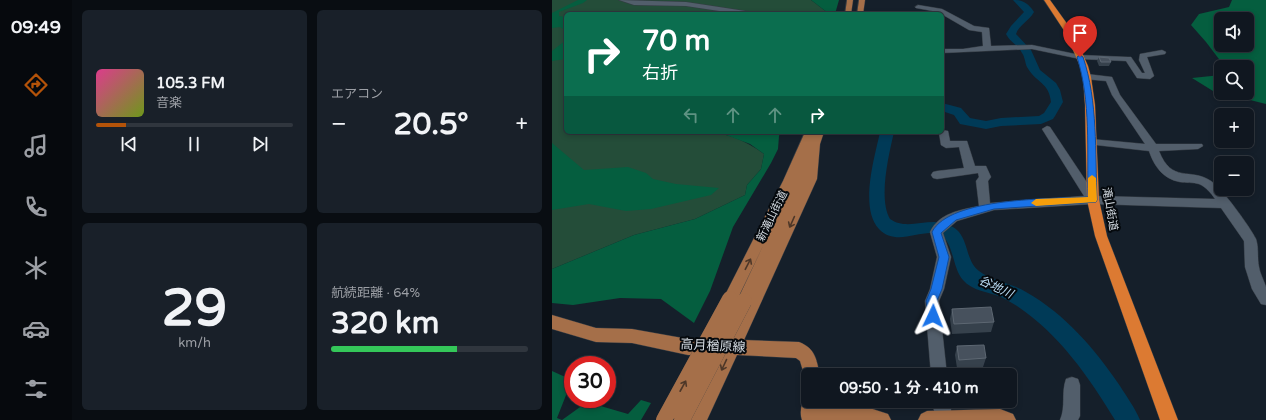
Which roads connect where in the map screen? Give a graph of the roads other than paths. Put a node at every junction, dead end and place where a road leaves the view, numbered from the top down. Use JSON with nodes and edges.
{"nodes":[{"id":1,"x":622,"y":0,"type":"edge"},
{"id":2,"x":850,"y":0,"type":"edge"},
{"id":3,"x":856,"y":0,"type":"edge"},
{"id":4,"x":862,"y":0,"type":"edge"},
{"id":5,"x":1049,"y":0,"type":"edge"},
{"id":6,"x":918,"y":7,"type":"edge"},
{"id":7,"x":739,"y":12,"type":"edge"},
{"id":8,"x":848,"y":12,"type":"edge"},
{"id":9,"x":855,"y":12,"type":"edge"},
{"id":10,"x":860,"y":12,"type":"edge"},
{"id":11,"x":944,"y":12,"type":"edge"},
{"id":12,"x":944,"y":12,"type":"edge"},
{"id":13,"x":987,"y":48,"type":"junction"},
{"id":14,"x":944,"y":51,"type":"edge"},
{"id":15,"x":1162,"y":52,"type":"dead end"},
{"id":16,"x":1080,"y":57,"type":"junction"},
{"id":17,"x":1087,"y":77,"type":"junction"},
{"id":18,"x":1047,"y":129,"type":"dead end"},
{"id":19,"x":944,"y":133,"type":"dead end"},
{"id":20,"x":809,"y":134,"type":"edge"},
{"id":21,"x":818,"y":134,"type":"edge"},
{"id":22,"x":1091,"y":142,"type":"junction"},
{"id":23,"x":815,"y":145,"type":"junction"},
{"id":24,"x":1198,"y":146,"type":"dead end"},
{"id":25,"x":1153,"y":148,"type":"junction"},
{"id":26,"x":970,"y":170,"type":"junction"},
{"id":27,"x":937,"y":174,"type":"dead end"},
{"id":28,"x":1093,"y":200,"type":"junction"},
{"id":29,"x":1225,"y":204,"type":"junction"},
{"id":30,"x":985,"y":208,"type":"junction"},
{"id":31,"x":1266,"y":299,"type":"edge"},
{"id":32,"x":737,"y":300,"type":"junction"},
{"id":33,"x":552,"y":322,"type":"edge"},
{"id":34,"x":732,"y":347,"type":"junction"},
{"id":35,"x":810,"y":368,"type":"edge"},
{"id":36,"x":938,"y":368,"type":"edge"},
{"id":37,"x":1072,"y":385,"type":"dead end"},
{"id":38,"x":942,"y":408,"type":"edge"},
{"id":39,"x":808,"y":412,"type":"edge"},
{"id":40,"x":1004,"y":419,"type":"edge"},
{"id":41,"x":664,"y":420,"type":"edge"},
{"id":42,"x":682,"y":420,"type":"edge"},
{"id":43,"x":698,"y":420,"type":"edge"},
{"id":44,"x":882,"y":420,"type":"edge"},
{"id":45,"x":943,"y":420,"type":"edge"},
{"id":46,"x":1069,"y":420,"type":"edge"},
{"id":47,"x":1169,"y":420,"type":"edge"}],
"edges":[{"from":1,"to":7,"type":"street"},
{"from":2,"to":8,"type":"main road"},
{"from":3,"to":9,"type":"main road"},
{"from":4,"to":10,"type":"main road"},
{"from":5,"to":16,"type":"highway","name":"滝山街道"},
{"from":6,"to":12,"type":"street"},
{"from":11,"to":13,"type":"street"},
{"from":13,"to":14,"type":"street"},
{"from":13,"to":16,"type":"street"},
{"from":15,"to":16,"type":"street"},
{"from":16,"to":17,"type":"highway","name":"滝山街道"},
{"from":17,"to":22,"type":"highway","name":"滝山街道"},
{"from":17,"to":25,"type":"street"},
{"from":18,"to":28,"type":"street"},
{"from":19,"to":26,"type":"street"},
{"from":32,"to":20,"type":"main road","name":"新滝山街道","one_way":true},
{"from":21,"to":23,"type":"main road","name":"新滝山街道"},
{"from":22,"to":25,"type":"street"},
{"from":22,"to":28,"type":"highway","name":"滝山街道"},
{"from":23,"to":32,"type":"main road","name":"新滝山街道"},
{"from":23,"to":34,"type":"main road","one_way":true},
{"from":24,"to":25,"type":"street"},
{"from":25,"to":29,"type":"street"},
{"from":26,"to":27,"type":"street"},
{"from":26,"to":30,"type":"street"},
{"from":28,"to":29,"type":"street"},
{"from":28,"to":30,"type":"street"},
{"from":28,"to":47,"type":"highway","name":"滝山街道"},
{"from":29,"to":31,"type":"street"},
{"from":30,"to":36,"type":"street"},
{"from":41,"to":32,"type":"main road","one_way":true,"bridge":true},
{"from":32,"to":42,"type":"main road","bridge":true},
{"from":33,"to":34,"type":"main road","name":"高月楢原線"},
{"from":34,"to":35,"type":"main road","name":"高月楢原線"},
{"from":34,"to":43,"type":"main road","one_way":true},
{"from":37,"to":46,"type":"street"},
{"from":38,"to":45,"type":"street"},
{"from":39,"to":44,"type":"main road"},
{"from":40,"to":45,"type":"main road"}]}
